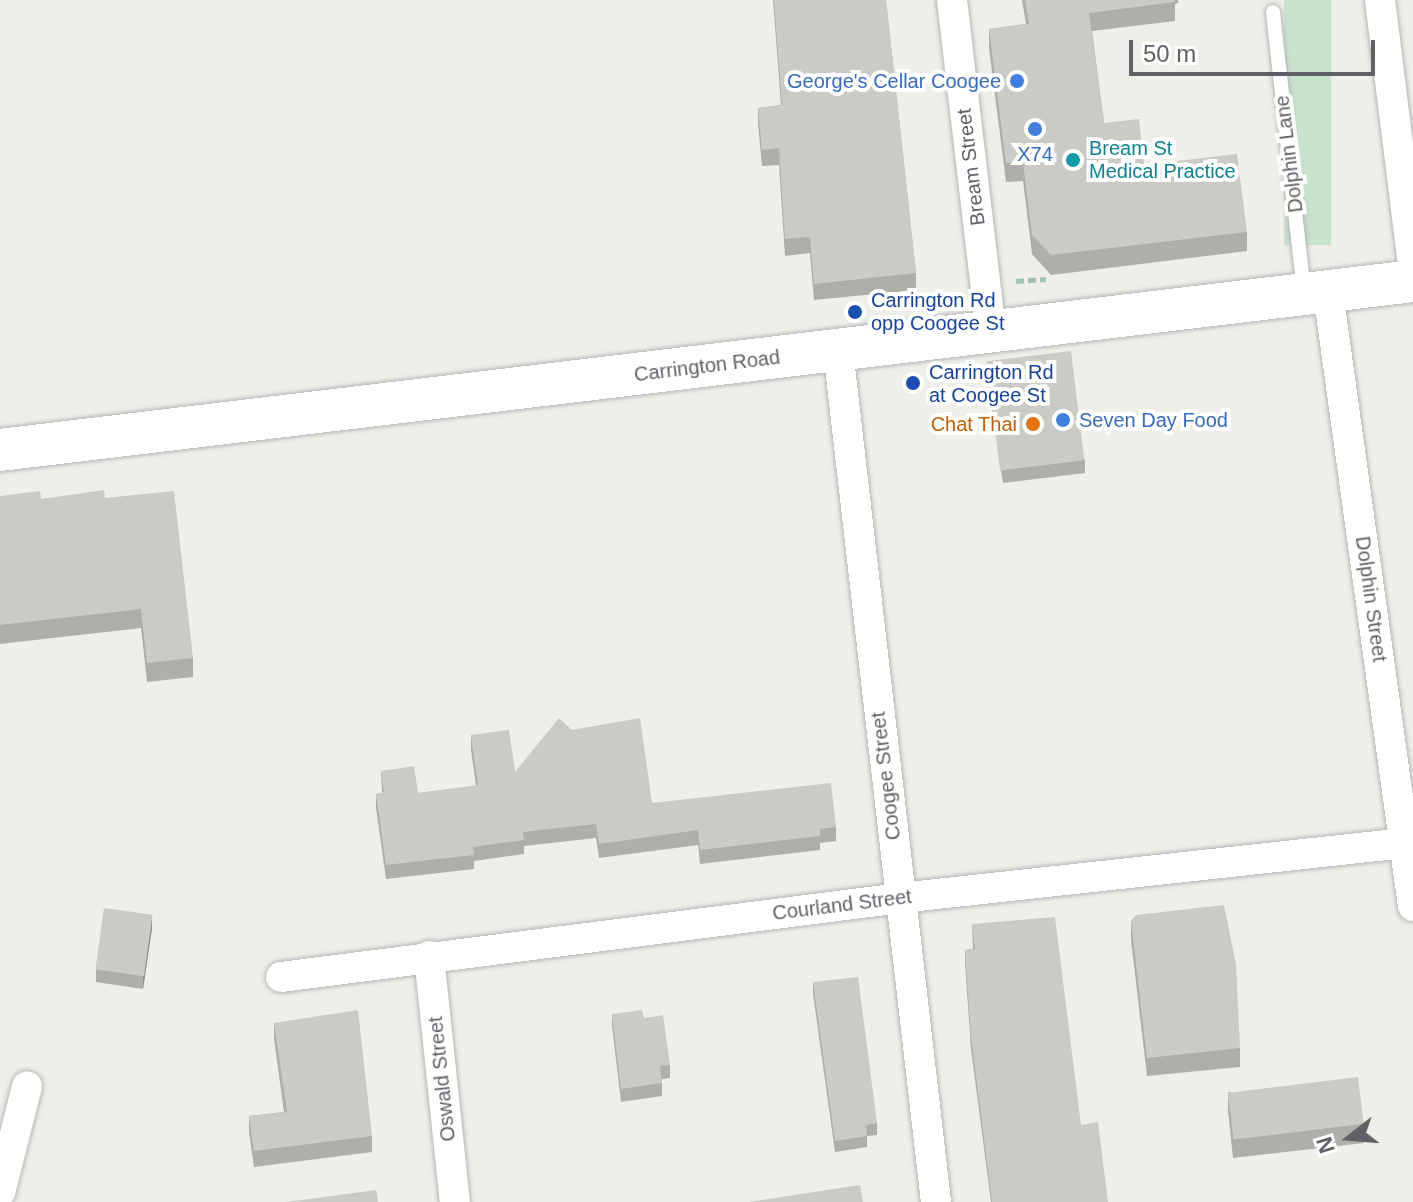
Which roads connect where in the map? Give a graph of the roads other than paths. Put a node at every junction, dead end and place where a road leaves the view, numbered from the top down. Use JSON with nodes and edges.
{"nodes":[{"id":1,"x":952,"y":0,"type":"edge"},
{"id":2,"x":1380,"y":0,"type":"edge"},
{"id":3,"x":1273,"y":12,"type":"dead end"},
{"id":4,"x":1413,"y":266,"type":"edge"},
{"id":5,"x":1413,"y":281,"type":"edge"},
{"id":6,"x":1317,"y":294,"type":"junction"},
{"id":7,"x":991,"y":333,"type":"junction"},
{"id":8,"x":838,"y":350,"type":"junction"},
{"id":9,"x":0,"y":450,"type":"edge"},
{"id":10,"x":1405,"y":843,"type":"junction"},
{"id":11,"x":900,"y":898,"type":"junction"},
{"id":12,"x":1413,"y":906,"type":"edge"},
{"id":13,"x":429,"y":956,"type":"junction"},
{"id":14,"x":281,"y":977,"type":"dead end"},
{"id":15,"x":27,"y":1086,"type":"dead end"},
{"id":16,"x":0,"y":1193,"type":"edge"},
{"id":17,"x":455,"y":1202,"type":"edge"},
{"id":18,"x":936,"y":1202,"type":"edge"}],
"edges":[{"from":1,"to":7,"type":"street","name":"Bream Street"},
{"from":2,"to":4,"type":"street"},
{"from":3,"to":6,"type":"lane","name":"Dolphin Lane"},
{"from":5,"to":6,"type":"main road","name":"Carrington Road"},
{"from":6,"to":7,"type":"main road","name":"Carrington Road"},
{"from":6,"to":10,"type":"street","name":"Dolphin Street"},
{"from":7,"to":8,"type":"main road","name":"Carrington Road"},
{"from":8,"to":9,"type":"main road","name":"Carrington Road"},
{"from":8,"to":11,"type":"street","name":"Coogee Street"},
{"from":10,"to":11,"type":"street","name":"Courland Street"},
{"from":10,"to":12,"type":"street","name":"Dolphin Street"},
{"from":11,"to":13,"type":"street","name":"Courland Street"},
{"from":11,"to":18,"type":"street","name":"Coogee Street"},
{"from":13,"to":14,"type":"street","name":"Courland Street"},
{"from":13,"to":17,"type":"street","name":"Oswald Street"},
{"from":15,"to":16,"type":"street"}]}
